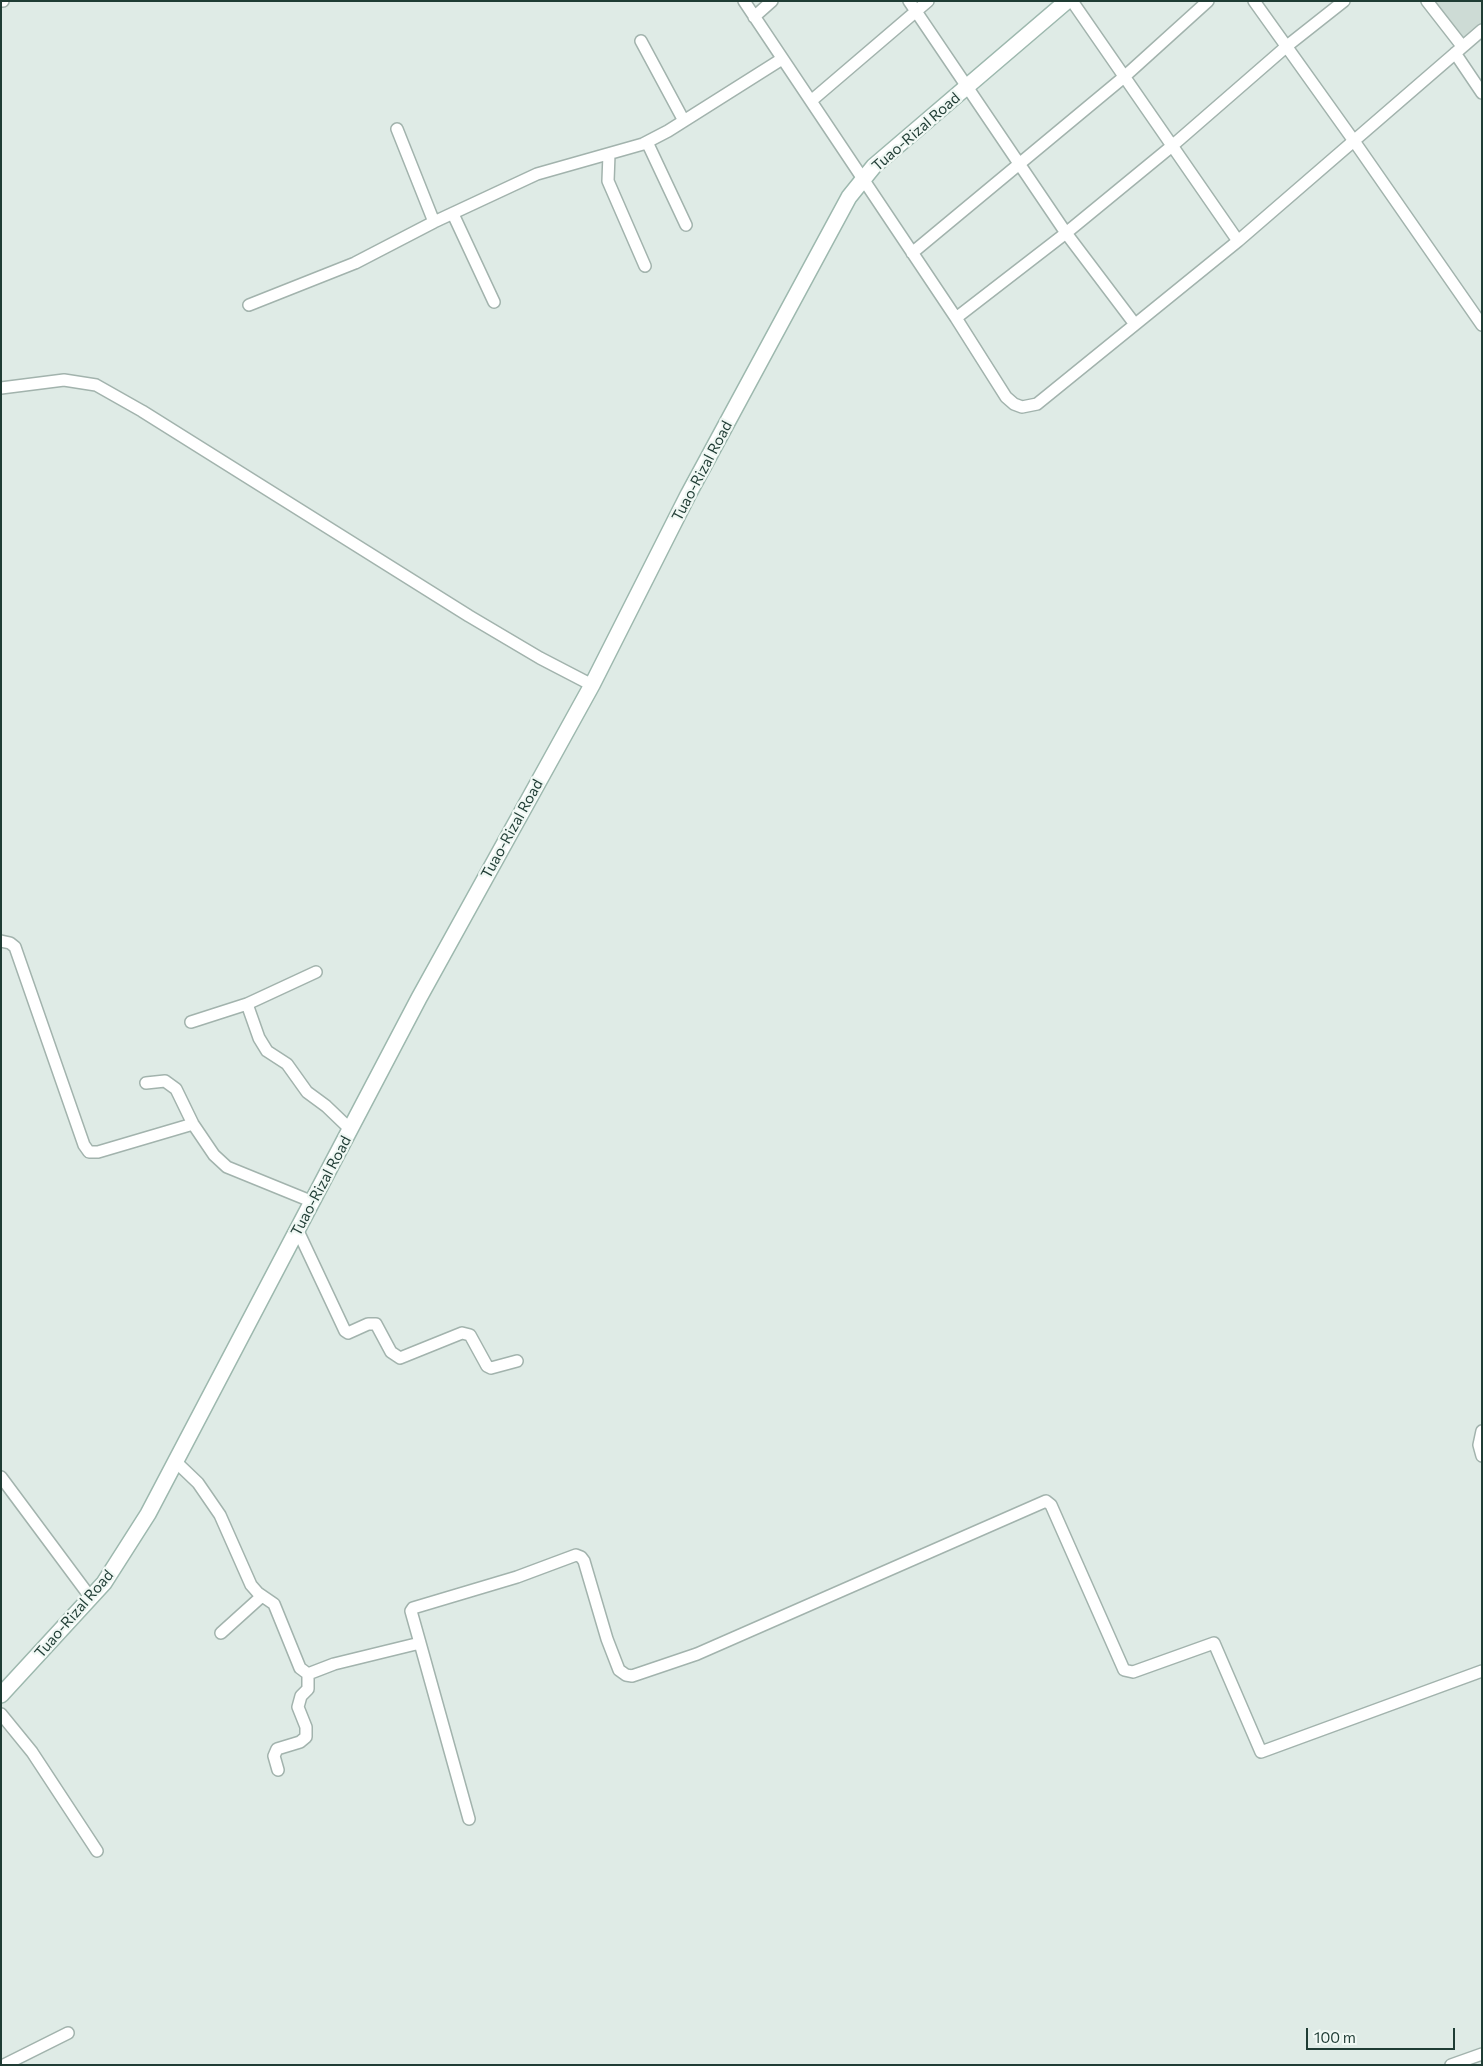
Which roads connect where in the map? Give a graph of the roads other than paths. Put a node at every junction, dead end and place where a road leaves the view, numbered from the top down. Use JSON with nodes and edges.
{"nodes":[{"id":1,"x":744,"y":1,"type":"edge"},
{"id":2,"x":772,"y":1,"type":"edge"},
{"id":3,"x":909,"y":1,"type":"edge"},
{"id":4,"x":928,"y":1,"type":"edge"},
{"id":5,"x":1067,"y":1,"type":"edge"},
{"id":6,"x":1072,"y":1,"type":"edge"},
{"id":7,"x":1208,"y":1,"type":"edge"},
{"id":8,"x":1254,"y":1,"type":"edge"},
{"id":9,"x":1344,"y":1,"type":"edge"},
{"id":10,"x":1427,"y":1,"type":"edge"},
{"id":11,"x":916,"y":12,"type":"junction"},
{"id":12,"x":754,"y":18,"type":"junction"},
{"id":13,"x":1482,"y":30,"type":"edge"},
{"id":14,"x":641,"y":41,"type":"dead end"},
{"id":15,"x":1287,"y":46,"type":"junction"},
{"id":16,"x":1458,"y":50,"type":"junction"},
{"id":17,"x":782,"y":59,"type":"junction"},
{"id":18,"x":1124,"y":77,"type":"junction"},
{"id":19,"x":968,"y":87,"type":"junction"},
{"id":20,"x":1482,"y":92,"type":"edge"},
{"id":21,"x":811,"y":101,"type":"junction"},
{"id":22,"x":684,"y":121,"type":"junction"},
{"id":23,"x":397,"y":129,"type":"dead end"},
{"id":24,"x":1354,"y":140,"type":"junction"},
{"id":25,"x":647,"y":142,"type":"junction"},
{"id":26,"x":1172,"y":146,"type":"junction"},
{"id":27,"x":609,"y":154,"type":"junction"},
{"id":28,"x":1020,"y":164,"type":"junction"},
{"id":29,"x":862,"y":180,"type":"junction"},
{"id":30,"x":453,"y":214,"type":"junction"},
{"id":31,"x":434,"y":222,"type":"junction"},
{"id":32,"x":686,"y":225,"type":"dead end"},
{"id":33,"x":1066,"y":233,"type":"junction"},
{"id":34,"x":1238,"y":241,"type":"junction"},
{"id":35,"x":912,"y":253,"type":"junction"},
{"id":36,"x":645,"y":266,"type":"dead end"},
{"id":37,"x":494,"y":302,"type":"dead end"},
{"id":38,"x":249,"y":304,"type":"dead end"},
{"id":39,"x":956,"y":318,"type":"junction"},
{"id":40,"x":1134,"y":323,"type":"junction"},
{"id":41,"x":1482,"y":325,"type":"edge"},
{"id":42,"x":1,"y":388,"type":"edge"},
{"id":43,"x":592,"y":685,"type":"junction"},
{"id":44,"x":1,"y":941,"type":"edge"},
{"id":45,"x":316,"y":972,"type":"dead end"},
{"id":46,"x":247,"y":1004,"type":"junction"},
{"id":47,"x":191,"y":1022,"type":"dead end"},
{"id":48,"x":146,"y":1083,"type":"dead end"},
{"id":49,"x":193,"y":1124,"type":"junction"},
{"id":50,"x":351,"y":1130,"type":"junction"},
{"id":51,"x":313,"y":1202,"type":"junction"},
{"id":52,"x":298,"y":1231,"type":"junction"},
{"id":53,"x":517,"y":1361,"type":"dead end"},
{"id":54,"x":1482,"y":1431,"type":"edge"},
{"id":55,"x":1482,"y":1456,"type":"edge"},
{"id":56,"x":175,"y":1461,"type":"junction"},
{"id":57,"x":1,"y":1477,"type":"edge"},
{"id":58,"x":262,"y":1596,"type":"junction"},
{"id":59,"x":90,"y":1598,"type":"junction"},
{"id":60,"x":221,"y":1633,"type":"dead end"},
{"id":61,"x":420,"y":1643,"type":"junction"},
{"id":62,"x":1482,"y":1672,"type":"edge"},
{"id":63,"x":308,"y":1674,"type":"junction"},
{"id":64,"x":1,"y":1696,"type":"edge"},
{"id":65,"x":1,"y":1714,"type":"edge"},
{"id":66,"x":278,"y":1770,"type":"dead end"},
{"id":67,"x":469,"y":1819,"type":"dead end"},
{"id":68,"x":97,"y":1851,"type":"dead end"},
{"id":69,"x":68,"y":2033,"type":"dead end"},
{"id":70,"x":1482,"y":2054,"type":"edge"},
{"id":71,"x":4,"y":2065,"type":"edge"},
{"id":72,"x":1451,"y":2065,"type":"edge"}],
"edges":[{"from":1,"to":12,"type":"street"},
{"from":2,"to":12,"type":"street"},
{"from":3,"to":11,"type":"street"},
{"from":4,"to":11,"type":"street"},
{"from":5,"to":19,"type":"main road","name":"Tuao-Rizal Road"},
{"from":6,"to":18,"type":"street"},
{"from":7,"to":18,"type":"street"},
{"from":8,"to":15,"type":"street"},
{"from":9,"to":15,"type":"street"},
{"from":10,"to":16,"type":"street"},
{"from":11,"to":19,"type":"street"},
{"from":11,"to":21,"type":"street"},
{"from":12,"to":17,"type":"street"},
{"from":13,"to":16,"type":"street"},
{"from":14,"to":22,"type":"street"},
{"from":15,"to":24,"type":"street"},
{"from":15,"to":26,"type":"street"},
{"from":16,"to":20,"type":"street"},
{"from":16,"to":24,"type":"street"},
{"from":17,"to":21,"type":"street"},
{"from":17,"to":22,"type":"street"},
{"from":18,"to":26,"type":"street"},
{"from":18,"to":28,"type":"street"},
{"from":19,"to":28,"type":"street"},
{"from":19,"to":29,"type":"main road","name":"Tuao-Rizal Road"},
{"from":21,"to":29,"type":"street"},
{"from":22,"to":25,"type":"street"},
{"from":23,"to":31,"type":"street"},
{"from":24,"to":34,"type":"street"},
{"from":24,"to":41,"type":"street"},
{"from":25,"to":27,"type":"street"},
{"from":25,"to":32,"type":"street"},
{"from":26,"to":33,"type":"street"},
{"from":26,"to":34,"type":"street"},
{"from":27,"to":30,"type":"street"},
{"from":27,"to":36,"type":"street"},
{"from":28,"to":33,"type":"street"},
{"from":28,"to":35,"type":"street"},
{"from":29,"to":35,"type":"street"},
{"from":29,"to":43,"type":"main road","name":"Tuao-Rizal Road"},
{"from":30,"to":31,"type":"street"},
{"from":30,"to":37,"type":"street"},
{"from":31,"to":38,"type":"street"},
{"from":33,"to":39,"type":"street"},
{"from":33,"to":40,"type":"street"},
{"from":34,"to":40,"type":"street"},
{"from":35,"to":39,"type":"street"},
{"from":39,"to":40,"type":"street"},
{"from":42,"to":43,"type":"street"},
{"from":43,"to":50,"type":"main road","name":"Tuao-Rizal Road"},
{"from":44,"to":49,"type":"street"},
{"from":45,"to":46,"type":"street"},
{"from":46,"to":47,"type":"street"},
{"from":46,"to":50,"type":"street"},
{"from":48,"to":49,"type":"street"},
{"from":49,"to":51,"type":"street"},
{"from":50,"to":51,"type":"main road","name":"Tuao-Rizal Road"},
{"from":51,"to":52,"type":"main road","name":"Tuao-Rizal Road"},
{"from":52,"to":53,"type":"street"},
{"from":52,"to":56,"type":"main road","name":"Tuao-Rizal Road"},
{"from":54,"to":55,"type":"street"},
{"from":56,"to":58,"type":"street"},
{"from":56,"to":59,"type":"main road","name":"Tuao-Rizal Road"},
{"from":57,"to":59,"type":"street"},
{"from":58,"to":60,"type":"street"},
{"from":58,"to":63,"type":"street"},
{"from":59,"to":64,"type":"main road","name":"Tuao-Rizal Road"},
{"from":61,"to":62,"type":"street"},
{"from":61,"to":63,"type":"street"},
{"from":61,"to":67,"type":"street"},
{"from":63,"to":66,"type":"street"},
{"from":65,"to":68,"type":"street"},
{"from":69,"to":71,"type":"street"},
{"from":70,"to":72,"type":"street"}]}
